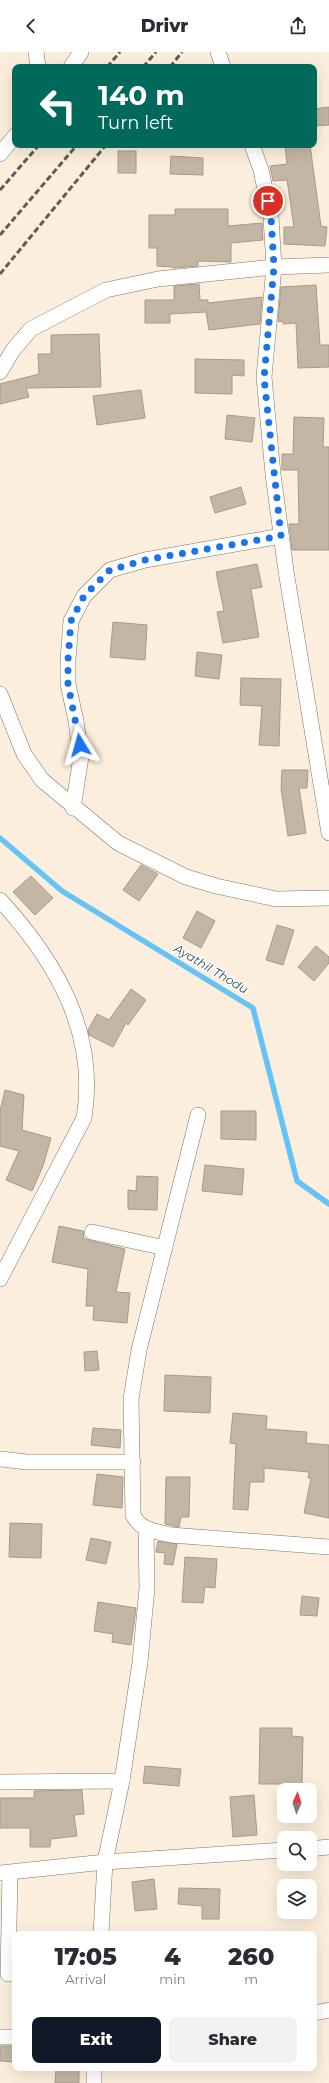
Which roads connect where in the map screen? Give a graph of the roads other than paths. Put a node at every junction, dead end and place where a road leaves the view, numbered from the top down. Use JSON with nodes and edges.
{"nodes":[{"id":1,"x":36,"y":52,"type":"edge"},
{"id":2,"x":81,"y":52,"type":"edge"},
{"id":3,"x":218,"y":52,"type":"edge"},
{"id":4,"x":38,"y":64,"type":"edge"},
{"id":5,"x":73,"y":64,"type":"edge"},
{"id":6,"x":222,"y":64,"type":"edge"},
{"id":7,"x":12,"y":140,"type":"edge"},
{"id":8,"x":253,"y":148,"type":"edge"},
{"id":9,"x":0,"y":154,"type":"edge"},
{"id":10,"x":329,"y":265,"type":"edge"},
{"id":11,"x":274,"y":267,"type":"junction"},
{"id":12,"x":0,"y":372,"type":"edge"},
{"id":13,"x":281,"y":536,"type":"junction"},
{"id":14,"x":0,"y":694,"type":"edge"},
{"id":15,"x":73,"y":808,"type":"junction"},
{"id":16,"x":329,"y":833,"type":"edge"},
{"id":17,"x":329,"y":898,"type":"edge"},
{"id":18,"x":0,"y":900,"type":"edge"},
{"id":19,"x":198,"y":1115,"type":"dead end"},
{"id":20,"x":92,"y":1232,"type":"dead end"},
{"id":21,"x":165,"y":1248,"type":"junction"},
{"id":22,"x":0,"y":1279,"type":"edge"},
{"id":23,"x":0,"y":1459,"type":"edge"},
{"id":24,"x":133,"y":1462,"type":"junction"},
{"id":25,"x":146,"y":1529,"type":"junction"},
{"id":26,"x":329,"y":1547,"type":"edge"},
{"id":27,"x":122,"y":1781,"type":"junction"},
{"id":28,"x":0,"y":1782,"type":"edge"},
{"id":29,"x":329,"y":1847,"type":"edge"},
{"id":30,"x":317,"y":1848,"type":"edge"},
{"id":31,"x":277,"y":1850,"type":"edge"},
{"id":32,"x":105,"y":1862,"type":"junction"},
{"id":33,"x":5,"y":1873,"type":"edge"},
{"id":34,"x":101,"y":1931,"type":"edge"},
{"id":35,"x":8,"y":1974,"type":"dead end"},
{"id":36,"x":329,"y":2010,"type":"edge"},
{"id":37,"x":317,"y":2012,"type":"edge"},
{"id":38,"x":0,"y":2037,"type":"edge"},
{"id":39,"x":12,"y":2037,"type":"edge"},
{"id":40,"x":94,"y":2071,"type":"edge"},
{"id":41,"x":94,"y":2083,"type":"edge"}],
"edges":[{"from":1,"to":4,"type":"street"},
{"from":2,"to":5,"type":"street"},
{"from":3,"to":6,"type":"street"},
{"from":7,"to":9,"type":"street"},
{"from":8,"to":11,"type":"street"},
{"from":10,"to":11,"type":"street"},
{"from":11,"to":12,"type":"street"},
{"from":11,"to":13,"type":"street"},
{"from":13,"to":15,"type":"street"},
{"from":13,"to":16,"type":"street"},
{"from":14,"to":15,"type":"street"},
{"from":15,"to":17,"type":"street"},
{"from":18,"to":22,"type":"street"},
{"from":19,"to":21,"type":"street"},
{"from":20,"to":21,"type":"street"},
{"from":21,"to":24,"type":"street"},
{"from":23,"to":24,"type":"street"},
{"from":24,"to":25,"type":"street"},
{"from":25,"to":26,"type":"street"},
{"from":25,"to":27,"type":"street"},
{"from":27,"to":28,"type":"street"},
{"from":27,"to":32,"type":"street"},
{"from":29,"to":30,"type":"street"},
{"from":31,"to":32,"type":"street"},
{"from":32,"to":33,"type":"street"},
{"from":32,"to":34,"type":"street"},
{"from":33,"to":35,"type":"street"},
{"from":36,"to":37,"type":"street"},
{"from":38,"to":39,"type":"street"},
{"from":40,"to":41,"type":"street"}]}
